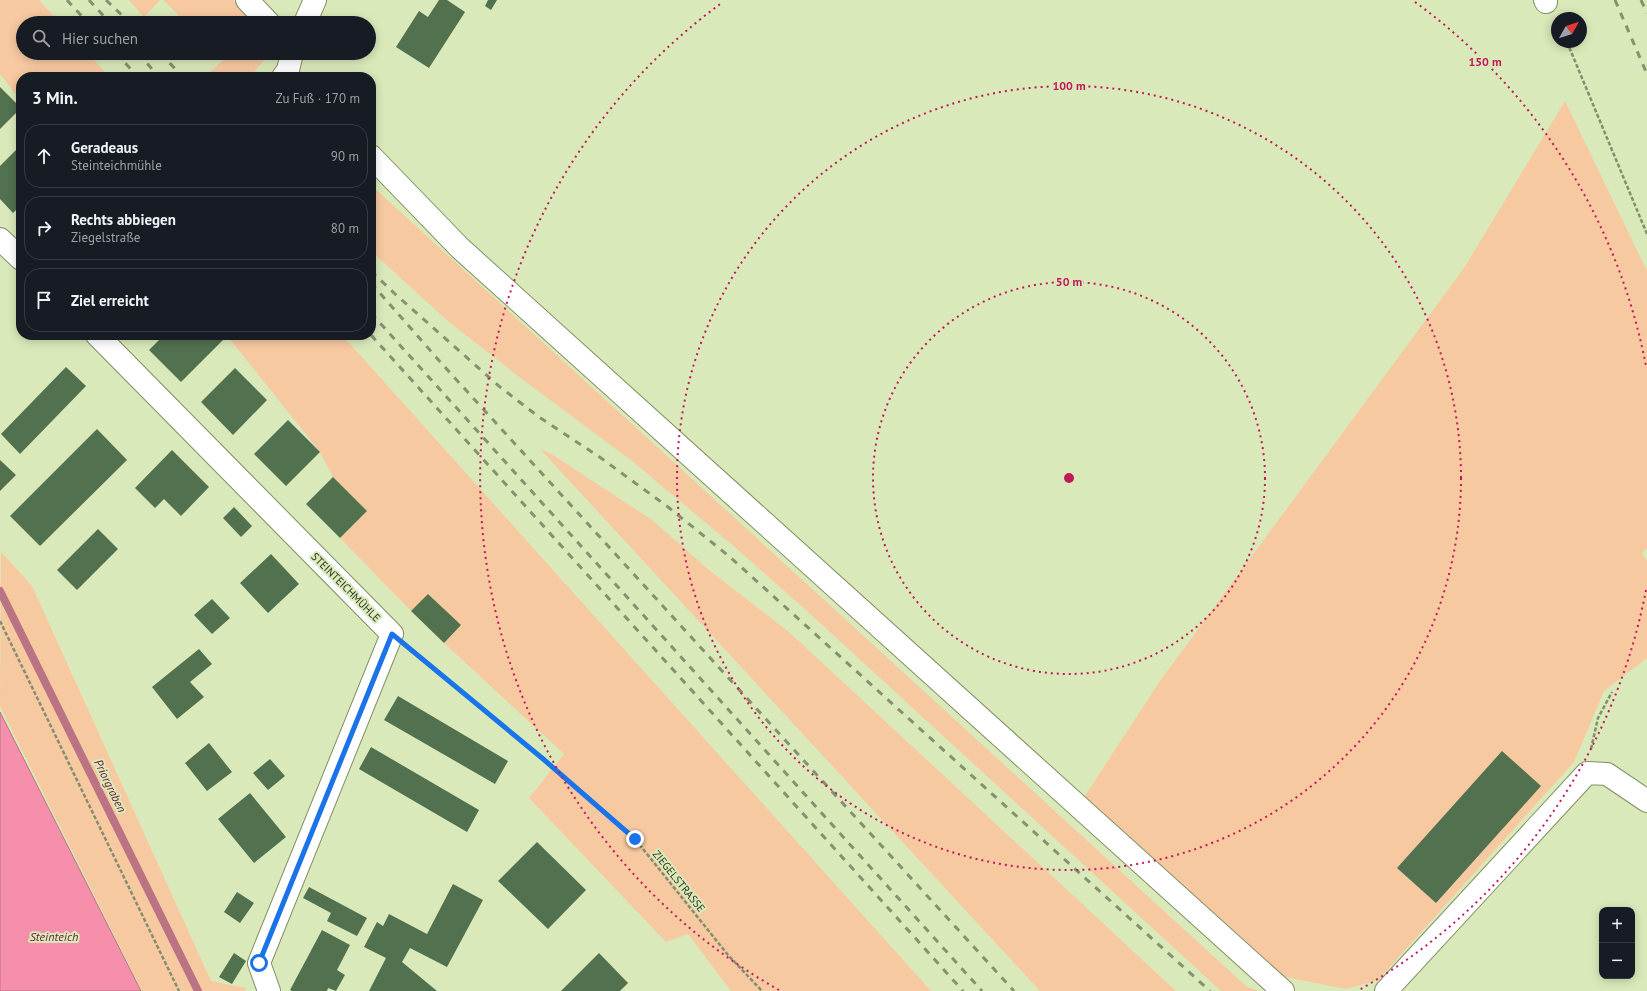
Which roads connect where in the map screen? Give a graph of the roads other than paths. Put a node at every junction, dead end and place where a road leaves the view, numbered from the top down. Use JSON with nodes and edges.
{"nodes":[{"id":1,"x":247,"y":0,"type":"edge"},
{"id":2,"x":315,"y":0,"type":"edge"},
{"id":3,"x":262,"y":16,"type":"edge"},
{"id":4,"x":308,"y":16,"type":"edge"},
{"id":5,"x":376,"y":161,"type":"edge"},
{"id":6,"x":0,"y":239,"type":"edge"},
{"id":7,"x":16,"y":254,"type":"edge"},
{"id":8,"x":102,"y":340,"type":"edge"},
{"id":9,"x":1647,"y":801,"type":"edge"},
{"id":10,"x":269,"y":991,"type":"edge"},
{"id":11,"x":1283,"y":991,"type":"edge"},
{"id":12,"x":1386,"y":991,"type":"edge"}],
"edges":[{"from":1,"to":3,"type":"street"},
{"from":2,"to":4,"type":"street"},
{"from":5,"to":11,"type":"street"},
{"from":6,"to":7,"type":"street"},
{"from":8,"to":10,"type":"street","name":"STEINTEICHMÜHLE"},
{"from":9,"to":12,"type":"street"}]}
